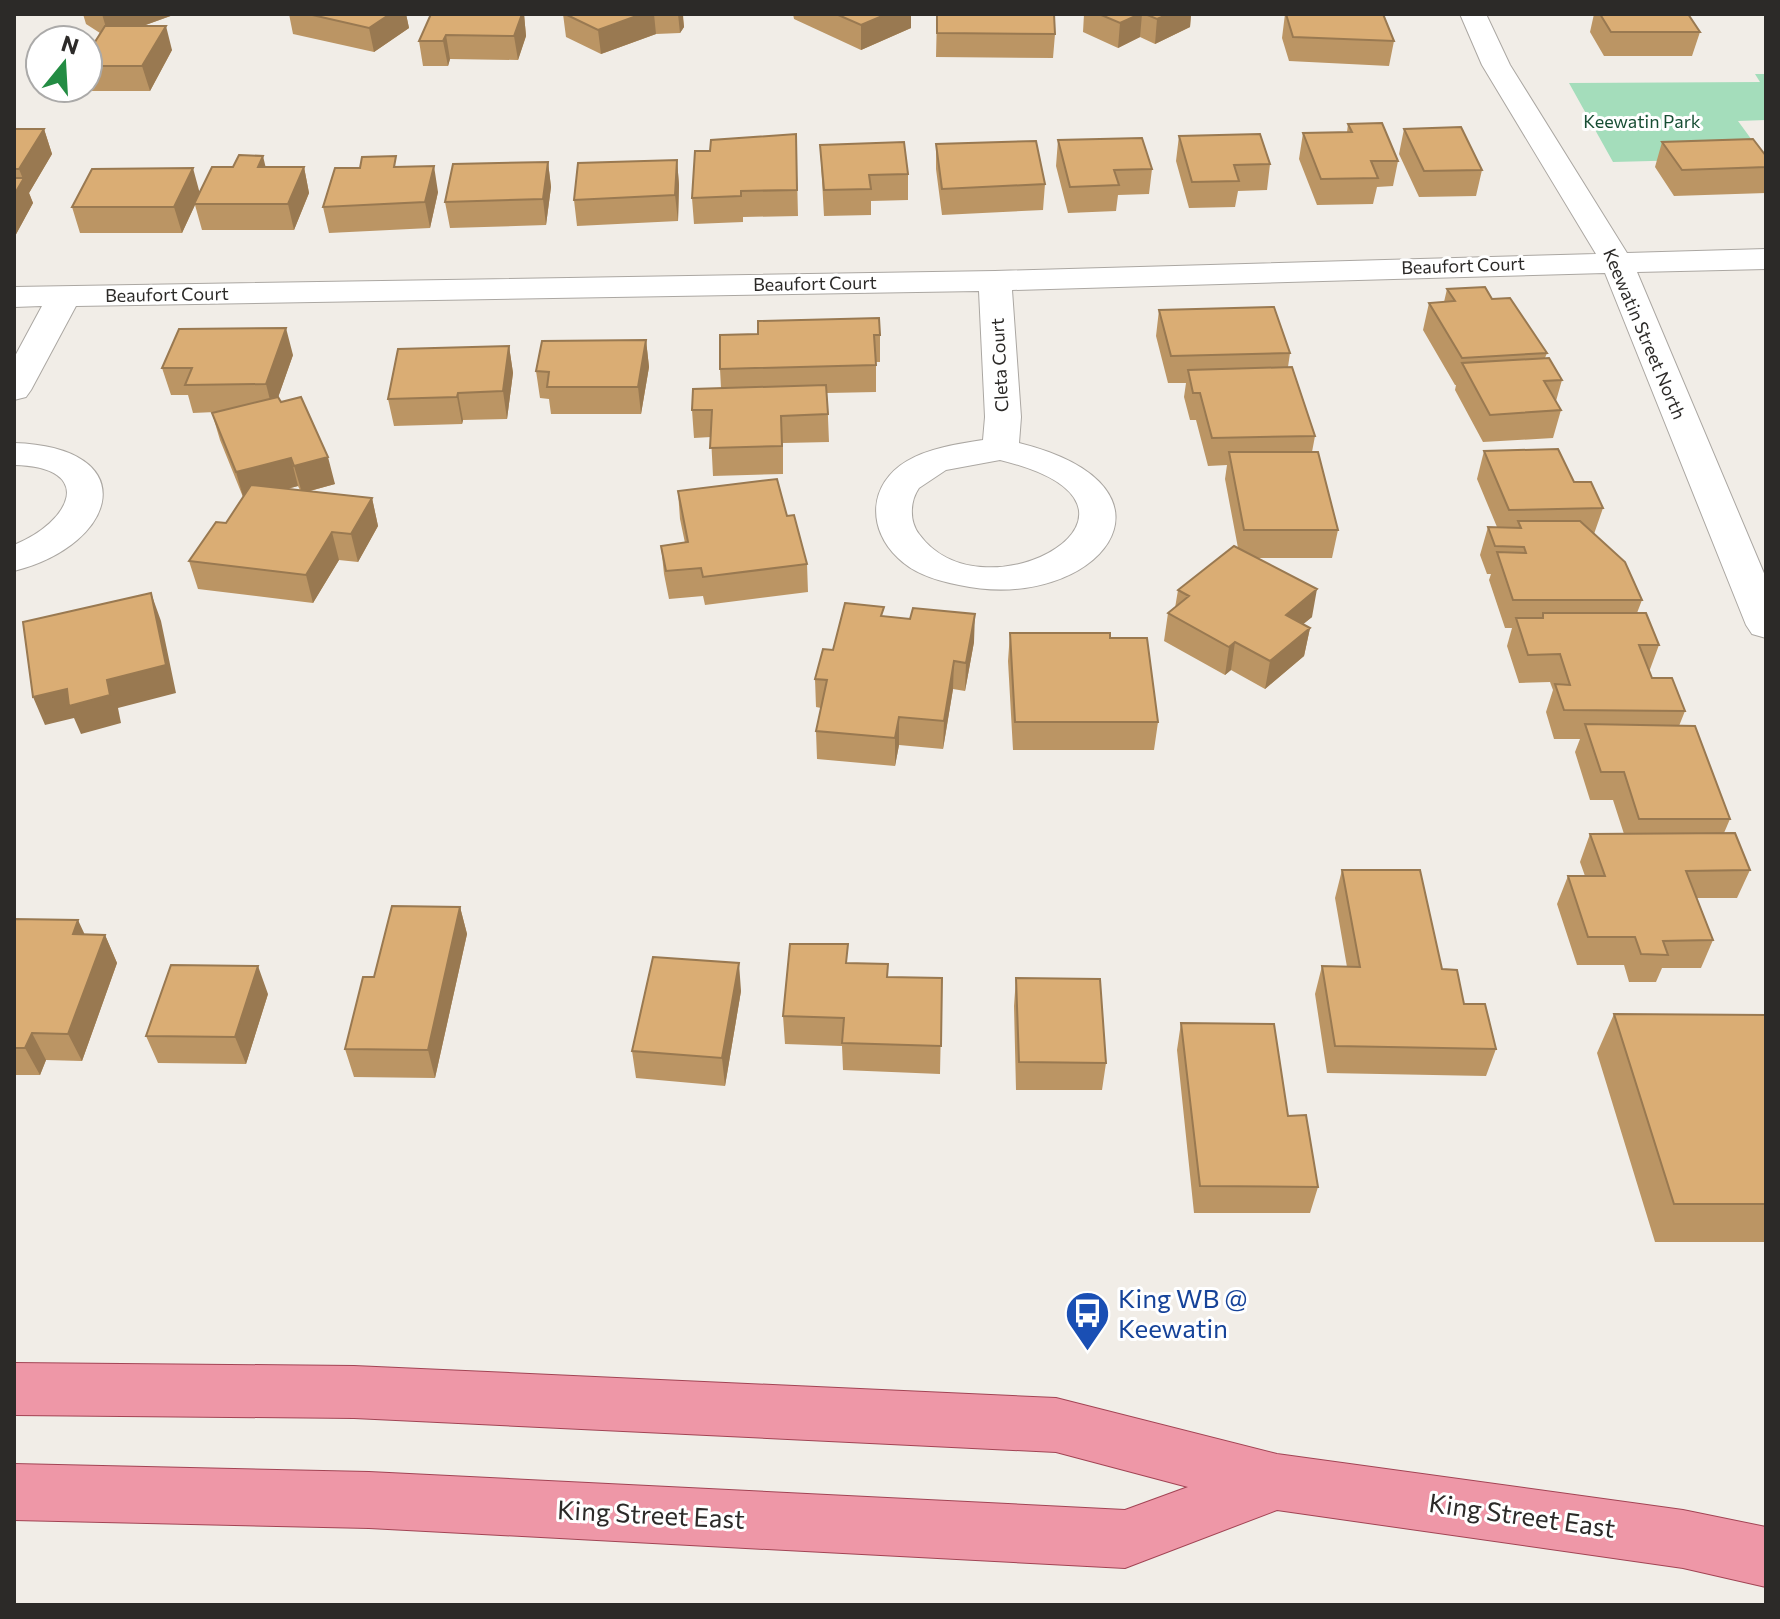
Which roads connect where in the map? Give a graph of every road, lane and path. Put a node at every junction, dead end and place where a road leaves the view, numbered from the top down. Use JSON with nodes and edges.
{"nodes":[{"id":1,"x":1473,"y":14,"type":"edge"},
{"id":2,"x":1766,"y":259,"type":"edge"},
{"id":3,"x":1616,"y":261,"type":"junction"},
{"id":4,"x":995,"y":281,"type":"junction"},
{"id":5,"x":14,"y":297,"type":"edge"},
{"id":6,"x":64,"y":297,"type":"junction"},
{"id":7,"x":14,"y":390,"type":"edge"},
{"id":8,"x":1000,"y":449,"type":"junction"},
{"id":9,"x":14,"y":454,"type":"edge"},
{"id":10,"x":14,"y":559,"type":"edge"},
{"id":11,"x":1766,"y":625,"type":"edge"},
{"id":12,"x":14,"y":1389,"type":"edge"},
{"id":13,"x":1277,"y":1482,"type":"junction"},
{"id":14,"x":14,"y":1492,"type":"edge"},
{"id":15,"x":1766,"y":1557,"type":"edge"}],
"edges":[{"from":1,"to":3,"type":"street","name":"Keewatin Street North"},
{"from":2,"to":3,"type":"street","name":"Beaufort Court"},
{"from":3,"to":4,"type":"street","name":"Beaufort Court"},
{"from":3,"to":11,"type":"street","name":"Keewatin Street North"},
{"from":4,"to":6,"type":"street","name":"Beaufort Court"},
{"from":4,"to":8,"type":"street","name":"Cleta Court"},
{"from":5,"to":6,"type":"street","name":"Beaufort Court"},
{"from":6,"to":7,"type":"street"},
{"from":8,"to":8,"type":"street"},
{"from":9,"to":10,"type":"street"},
{"from":12,"to":13,"type":"main road","name":"King Street East"},
{"from":13,"to":14,"type":"main road","name":"King Street East"},
{"from":13,"to":15,"type":"main road","name":"King Street East"}]}
